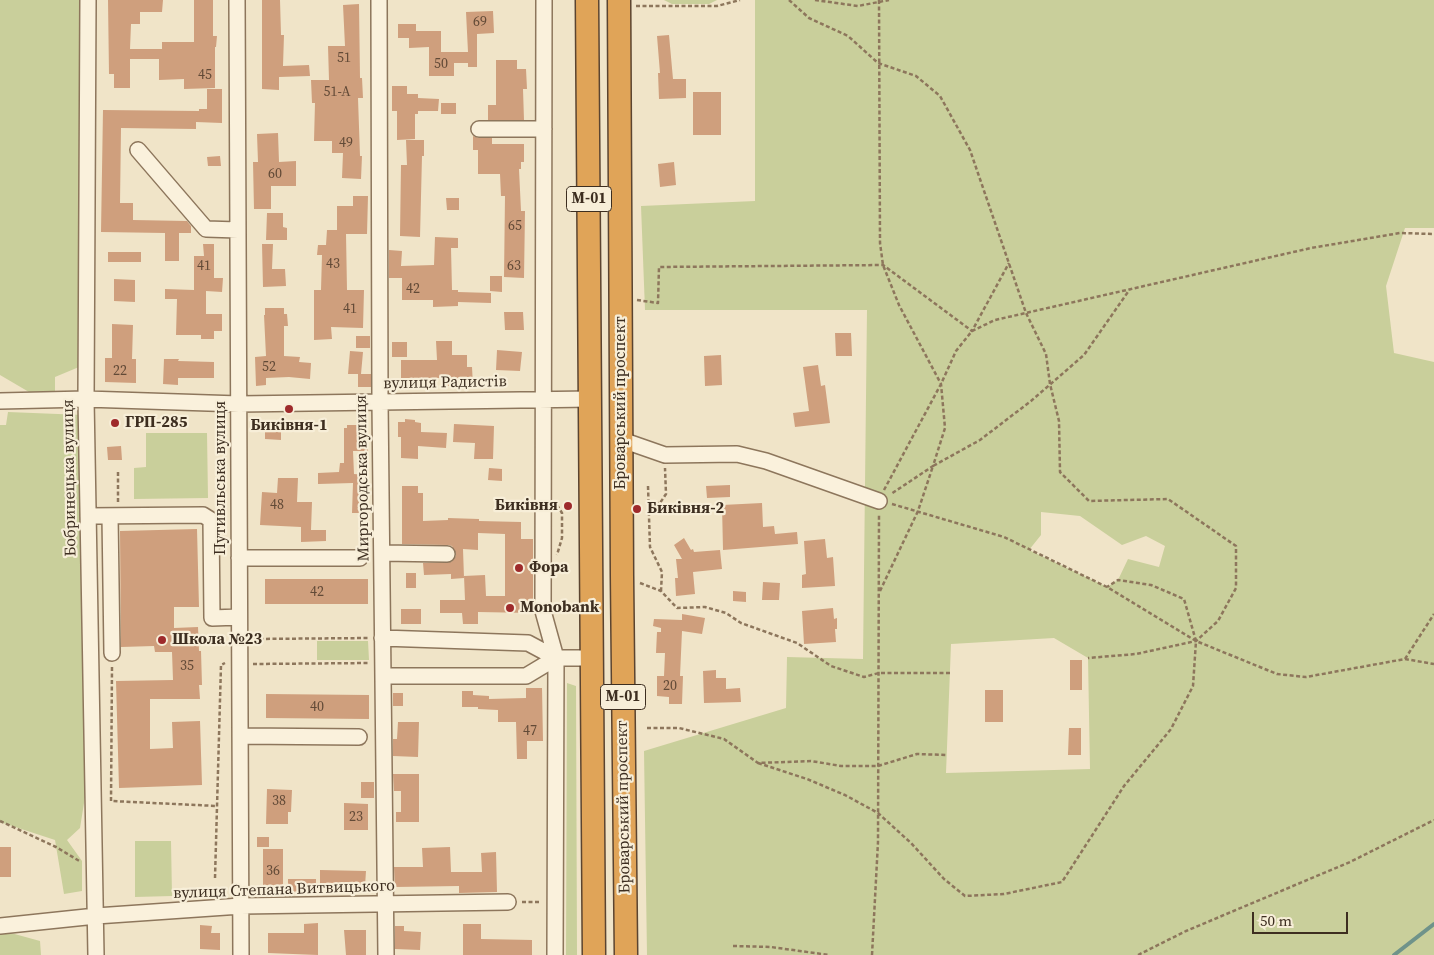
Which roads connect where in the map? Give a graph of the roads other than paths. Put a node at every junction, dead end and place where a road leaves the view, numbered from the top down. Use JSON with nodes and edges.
{"nodes":[{"id":1,"x":88,"y":0,"type":"edge"},
{"id":2,"x":237,"y":0,"type":"edge"},
{"id":3,"x":379,"y":0,"type":"edge"},
{"id":4,"x":544,"y":0,"type":"edge"},
{"id":5,"x":587,"y":0,"type":"edge"},
{"id":6,"x":619,"y":3,"type":"edge"},
{"id":7,"x":479,"y":129,"type":"dead end"},
{"id":8,"x":544,"y":129,"type":"junction"},
{"id":9,"x":138,"y":150,"type":"dead end"},
{"id":10,"x":238,"y":230,"type":"junction"},
{"id":11,"x":86,"y":399,"type":"junction"},
{"id":12,"x":543,"y":399,"type":"junction"},
{"id":13,"x":591,"y":399,"type":"junction"},
{"id":14,"x":0,"y":401,"type":"edge"},
{"id":15,"x":380,"y":402,"type":"junction"},
{"id":16,"x":238,"y":404,"type":"junction"},
{"id":17,"x":622,"y":440,"type":"junction"},
{"id":18,"x":879,"y":501,"type":"road end"},
{"id":19,"x":88,"y":516,"type":"junction"},
{"id":20,"x":114,"y":516,"type":"junction"},
{"id":21,"x":382,"y":553,"type":"junction"},
{"id":22,"x":447,"y":554,"type":"dead end"},
{"id":23,"x":240,"y":558,"type":"junction"},
{"id":24,"x":360,"y":558,"type":"dead end"},
{"id":25,"x":239,"y":617,"type":"junction"},
{"id":26,"x":382,"y":638,"type":"junction"},
{"id":27,"x":112,"y":653,"type":"road end"},
{"id":28,"x":556,"y":658,"type":"junction"},
{"id":29,"x":593,"y":658,"type":"junction"},
{"id":30,"x":383,"y":670,"type":"junction"},
{"id":31,"x":240,"y":736,"type":"junction"},
{"id":32,"x":359,"y":737,"type":"dead end"},
{"id":33,"x":508,"y":902,"type":"road end"},
{"id":34,"x":386,"y":904,"type":"junction"},
{"id":35,"x":241,"y":906,"type":"junction"},
{"id":36,"x":96,"y":916,"type":"junction"},
{"id":37,"x":0,"y":926,"type":"edge"},
{"id":38,"x":96,"y":955,"type":"edge"},
{"id":39,"x":242,"y":955,"type":"edge"},
{"id":40,"x":386,"y":955,"type":"edge"},
{"id":41,"x":555,"y":955,"type":"edge"},
{"id":42,"x":594,"y":955,"type":"edge"},
{"id":43,"x":626,"y":955,"type":"edge"}],
"edges":[{"from":1,"to":11,"type":"street","name":"Бобринецька вулиця"},
{"from":2,"to":10,"type":"street","name":"Путивльська вулиця"},
{"from":3,"to":15,"type":"street","name":"Миргородська вулиця"},
{"from":4,"to":8,"type":"street"},
{"from":5,"to":13,"type":"highway","name":"Броварський проспект","number":"М-01"},
{"from":6,"to":17,"type":"highway","name":"Броварський проспект","number":"М-01"},
{"from":7,"to":8,"type":"street"},
{"from":8,"to":12,"type":"street"},
{"from":9,"to":10,"type":"street"},
{"from":10,"to":16,"type":"street","name":"Путивльська вулиця"},
{"from":11,"to":14,"type":"street","name":"вулиця Радистів"},
{"from":11,"to":16,"type":"street","name":"вулиця Радистів"},
{"from":11,"to":19,"type":"street","name":"Бобринецька вулиця"},
{"from":12,"to":13,"type":"street","name":"вулиця Радистів"},
{"from":12,"to":15,"type":"street","name":"вулиця Радистів"},
{"from":12,"to":28,"type":"street"},
{"from":13,"to":29,"type":"highway","name":"Броварський проспект","number":"М-01"},
{"from":15,"to":16,"type":"street","name":"вулиця Радистів"},
{"from":15,"to":21,"type":"street","name":"Миргородська вулиця"},
{"from":16,"to":23,"type":"street","name":"Путивльська вулиця"},
{"from":17,"to":18,"type":"street"},
{"from":17,"to":43,"type":"highway","name":"Броварський проспект","number":"М-01"},
{"from":19,"to":20,"type":"street"},
{"from":19,"to":36,"type":"street","name":"Бобринецька вулиця"},
{"from":20,"to":25,"type":"street"},
{"from":20,"to":27,"type":"street"},
{"from":21,"to":22,"type":"street"},
{"from":21,"to":26,"type":"street","name":"Миргородська вулиця"},
{"from":23,"to":24,"type":"street"},
{"from":23,"to":25,"type":"street","name":"Путивльська вулиця"},
{"from":25,"to":31,"type":"street","name":"Путивльська вулиця"},
{"from":26,"to":28,"type":"street"},
{"from":26,"to":30,"type":"street","name":"Миргородська вулиця"},
{"from":28,"to":29,"type":"street"},
{"from":28,"to":30,"type":"street"},
{"from":28,"to":41,"type":"street"},
{"from":29,"to":42,"type":"highway","name":"Броварський проспект","number":"М-01"},
{"from":30,"to":34,"type":"street","name":"Миргородська вулиця"},
{"from":31,"to":32,"type":"street"},
{"from":31,"to":35,"type":"street","name":"Путивльська вулиця"},
{"from":33,"to":34,"type":"street","name":"вулиця Степана Витвицького"},
{"from":34,"to":35,"type":"street","name":"вулиця Степана Витвицького"},
{"from":34,"to":40,"type":"street","name":"Миргородська вулиця"},
{"from":35,"to":36,"type":"street","name":"вулиця Степана Витвицького"},
{"from":35,"to":39,"type":"street","name":"Путивльська вулиця"},
{"from":36,"to":37,"type":"street","name":"вулиця Степана Витвицького"},
{"from":36,"to":38,"type":"street","name":"Бобринецька вулиця"}]}
